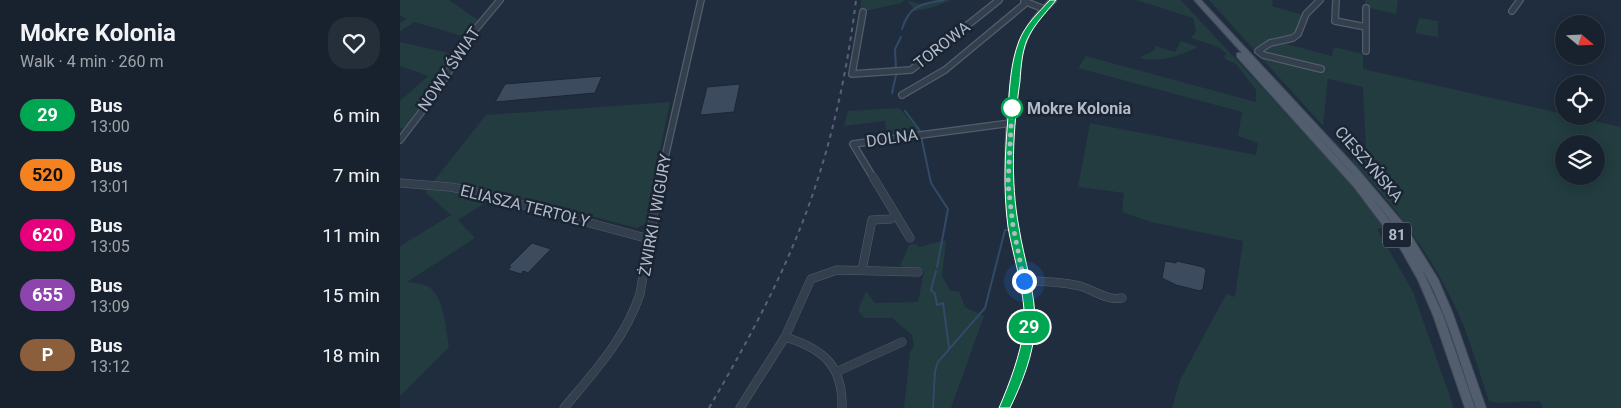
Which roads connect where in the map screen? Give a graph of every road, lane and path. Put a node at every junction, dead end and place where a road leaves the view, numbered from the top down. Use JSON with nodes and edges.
{"nodes":[{"id":1,"x":500,"y":0,"type":"edge"},
{"id":2,"x":701,"y":0,"type":"edge"},
{"id":3,"x":999,"y":0,"type":"edge"},
{"id":4,"x":1053,"y":0,"type":"edge"},
{"id":5,"x":1189,"y":0,"type":"edge"},
{"id":6,"x":1197,"y":0,"type":"edge"},
{"id":7,"x":1320,"y":0,"type":"edge"},
{"id":8,"x":1336,"y":0,"type":"edge"},
{"id":9,"x":1520,"y":0,"type":"edge"},
{"id":10,"x":1025,"y":1,"type":"edge"},
{"id":11,"x":1366,"y":8,"type":"dead end"},
{"id":12,"x":1044,"y":9,"type":"junction"},
{"id":13,"x":1512,"y":11,"type":"dead end"},
{"id":14,"x":864,"y":12,"type":"dead end"},
{"id":15,"x":1366,"y":27,"type":"junction"},
{"id":16,"x":1366,"y":51,"type":"dead end"},
{"id":17,"x":1321,"y":69,"type":"dead end"},
{"id":18,"x":902,"y":95,"type":"dead end"},
{"id":19,"x":1011,"y":123,"type":"junction"},
{"id":20,"x":400,"y":140,"type":"edge"},
{"id":21,"x":400,"y":183,"type":"edge"},
{"id":22,"x":891,"y":219,"type":"dead end"},
{"id":23,"x":910,"y":238,"type":"dead end"},
{"id":24,"x":649,"y":239,"type":"junction"},
{"id":25,"x":862,"y":270,"type":"junction"},
{"id":26,"x":918,"y":272,"type":"dead end"},
{"id":27,"x":1024,"y":281,"type":"junction"},
{"id":28,"x":1122,"y":298,"type":"dead end"},
{"id":29,"x":785,"y":337,"type":"junction"},
{"id":30,"x":902,"y":342,"type":"dead end"},
{"id":31,"x":836,"y":372,"type":"junction"},
{"id":32,"x":564,"y":408,"type":"edge"},
{"id":33,"x":740,"y":408,"type":"edge"},
{"id":34,"x":842,"y":408,"type":"edge"},
{"id":35,"x":1005,"y":408,"type":"edge"},
{"id":36,"x":1470,"y":408,"type":"edge"},
{"id":37,"x":1481,"y":408,"type":"edge"}],
"edges":[{"from":1,"to":20,"type":"street","name":"NOWY ŚWIAT"},
{"from":2,"to":24,"type":"street","name":"ŻWIRKI I WIGURY"},
{"from":3,"to":14,"type":"street","name":"TOROWA"},
{"from":4,"to":12,"type":"street"},
{"from":5,"to":36,"type":"main road","name":"CIESZYŃSKA","number":"81"},
{"from":6,"to":37,"type":"main road","name":"CIESZYŃSKA","number":"81"},
{"from":7,"to":17,"type":"street"},
{"from":8,"to":15,"type":"street"},
{"from":9,"to":13,"type":"street"},
{"from":10,"to":12,"type":"street"},
{"from":10,"to":18,"type":"street"},
{"from":11,"to":15,"type":"street"},
{"from":12,"to":19,"type":"street"},
{"from":15,"to":16,"type":"street"},
{"from":19,"to":23,"type":"street","name":"DOLNA"},
{"from":19,"to":27,"type":"street"},
{"from":21,"to":24,"type":"street","name":"ELIASZA TERTOŁY"},
{"from":22,"to":25,"type":"street"},
{"from":24,"to":32,"type":"street","name":"ŻWIRKI I WIGURY"},
{"from":25,"to":26,"type":"street"},
{"from":25,"to":29,"type":"street"},
{"from":27,"to":28,"type":"street"},
{"from":27,"to":35,"type":"street"},
{"from":29,"to":31,"type":"street"},
{"from":29,"to":33,"type":"street"},
{"from":30,"to":31,"type":"street"},
{"from":31,"to":34,"type":"street"}]}
